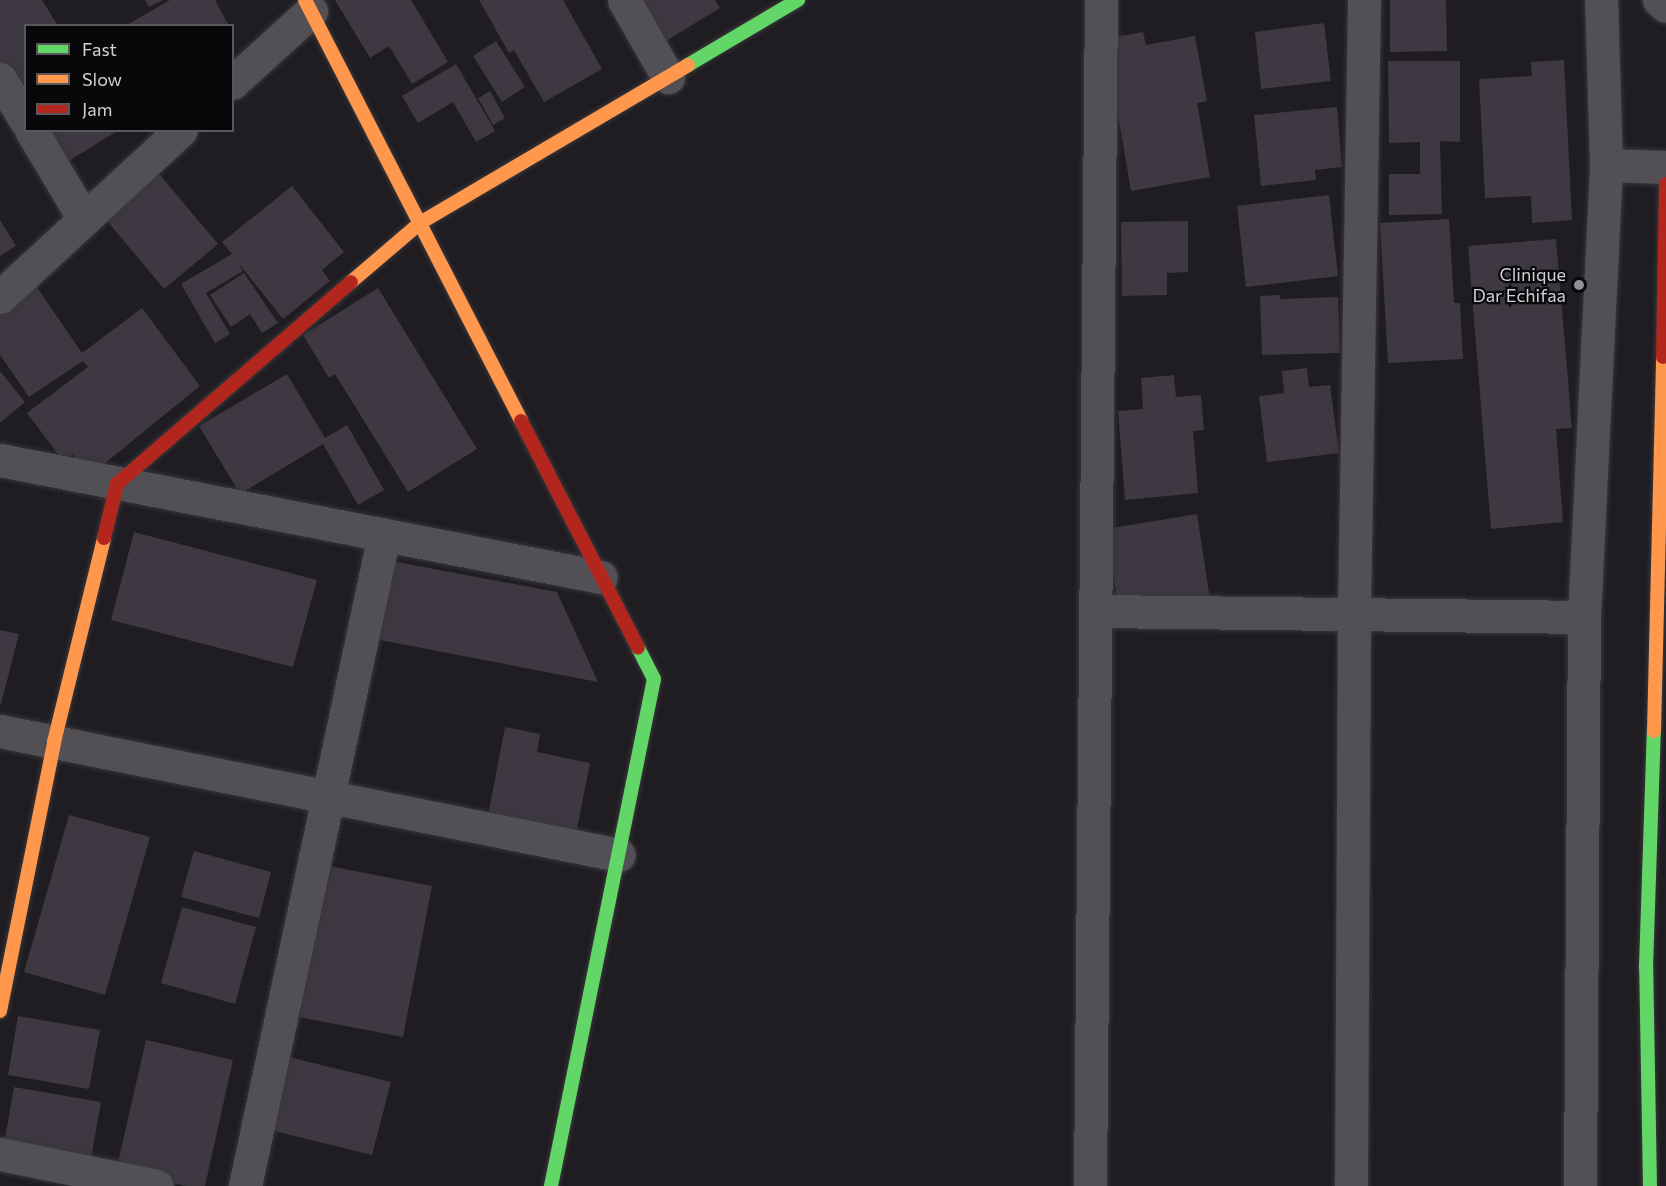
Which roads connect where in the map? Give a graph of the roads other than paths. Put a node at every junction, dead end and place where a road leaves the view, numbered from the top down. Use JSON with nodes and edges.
{"nodes":[{"id":1,"x":624,"y":0,"type":"edge"},
{"id":2,"x":798,"y":0,"type":"edge"},
{"id":3,"x":1101,"y":0,"type":"edge"},
{"id":4,"x":1364,"y":0,"type":"edge"},
{"id":5,"x":1601,"y":0,"type":"edge"},
{"id":6,"x":1659,"y":0,"type":"edge"},
{"id":7,"x":308,"y":6,"type":"edge"},
{"id":8,"x":1666,"y":6,"type":"edge"},
{"id":9,"x":668,"y":77,"type":"junction"},
{"id":10,"x":0,"y":78,"type":"edge"},
{"id":11,"x":234,"y":81,"type":"edge"},
{"id":12,"x":24,"y":118,"type":"edge"},
{"id":13,"x":32,"y":132,"type":"edge"},
{"id":14,"x":179,"y":132,"type":"edge"},
{"id":15,"x":1606,"y":165,"type":"junction"},
{"id":16,"x":1666,"y":167,"type":"edge"},
{"id":17,"x":1666,"y":184,"type":"edge"},
{"id":18,"x":84,"y":219,"type":"junction"},
{"id":19,"x":420,"y":223,"type":"junction"},
{"id":20,"x":0,"y":297,"type":"edge"},
{"id":21,"x":0,"y":460,"type":"edge"},
{"id":22,"x":117,"y":484,"type":"junction"},
{"id":23,"x":384,"y":535,"type":"junction"},
{"id":24,"x":602,"y":577,"type":"junction"},
{"id":25,"x":1097,"y":611,"type":"junction"},
{"id":26,"x":1354,"y":612,"type":"junction"},
{"id":27,"x":1584,"y":617,"type":"junction"},
{"id":28,"x":0,"y":730,"type":"edge"},
{"id":29,"x":54,"y":741,"type":"junction"},
{"id":30,"x":327,"y":798,"type":"junction"},
{"id":31,"x":619,"y":855,"type":"junction"},
{"id":32,"x":0,"y":1011,"type":"edge"},
{"id":33,"x":0,"y":1154,"type":"edge"},
{"id":34,"x":157,"y":1186,"type":"edge"},
{"id":35,"x":245,"y":1186,"type":"edge"},
{"id":36,"x":551,"y":1186,"type":"edge"},
{"id":37,"x":1090,"y":1186,"type":"edge"},
{"id":38,"x":1351,"y":1186,"type":"edge"},
{"id":39,"x":1580,"y":1186,"type":"edge"},
{"id":40,"x":1650,"y":1186,"type":"edge"}],
"edges":[{"from":1,"to":9,"type":"street"},
{"from":2,"to":9,"type":"street"},
{"from":3,"to":25,"type":"street"},
{"from":4,"to":26,"type":"street"},
{"from":5,"to":15,"type":"street"},
{"from":6,"to":8,"type":"street"},
{"from":7,"to":11,"type":"street"},
{"from":7,"to":19,"type":"street"},
{"from":9,"to":19,"type":"street"},
{"from":10,"to":12,"type":"street"},
{"from":13,"to":18,"type":"street"},
{"from":14,"to":18,"type":"street"},
{"from":15,"to":16,"type":"street"},
{"from":15,"to":27,"type":"street"},
{"from":17,"to":40,"type":"street"},
{"from":18,"to":20,"type":"street"},
{"from":19,"to":22,"type":"street"},
{"from":19,"to":24,"type":"street"},
{"from":21,"to":22,"type":"street"},
{"from":22,"to":23,"type":"street"},
{"from":22,"to":29,"type":"street"},
{"from":23,"to":24,"type":"street"},
{"from":23,"to":30,"type":"street"},
{"from":24,"to":31,"type":"street"},
{"from":25,"to":26,"type":"street"},
{"from":25,"to":37,"type":"street"},
{"from":26,"to":27,"type":"street"},
{"from":26,"to":38,"type":"street"},
{"from":27,"to":39,"type":"street"},
{"from":28,"to":29,"type":"street"},
{"from":29,"to":30,"type":"street"},
{"from":29,"to":32,"type":"street"},
{"from":30,"to":31,"type":"street"},
{"from":30,"to":35,"type":"street"},
{"from":31,"to":36,"type":"street"},
{"from":33,"to":34,"type":"street"}]}
